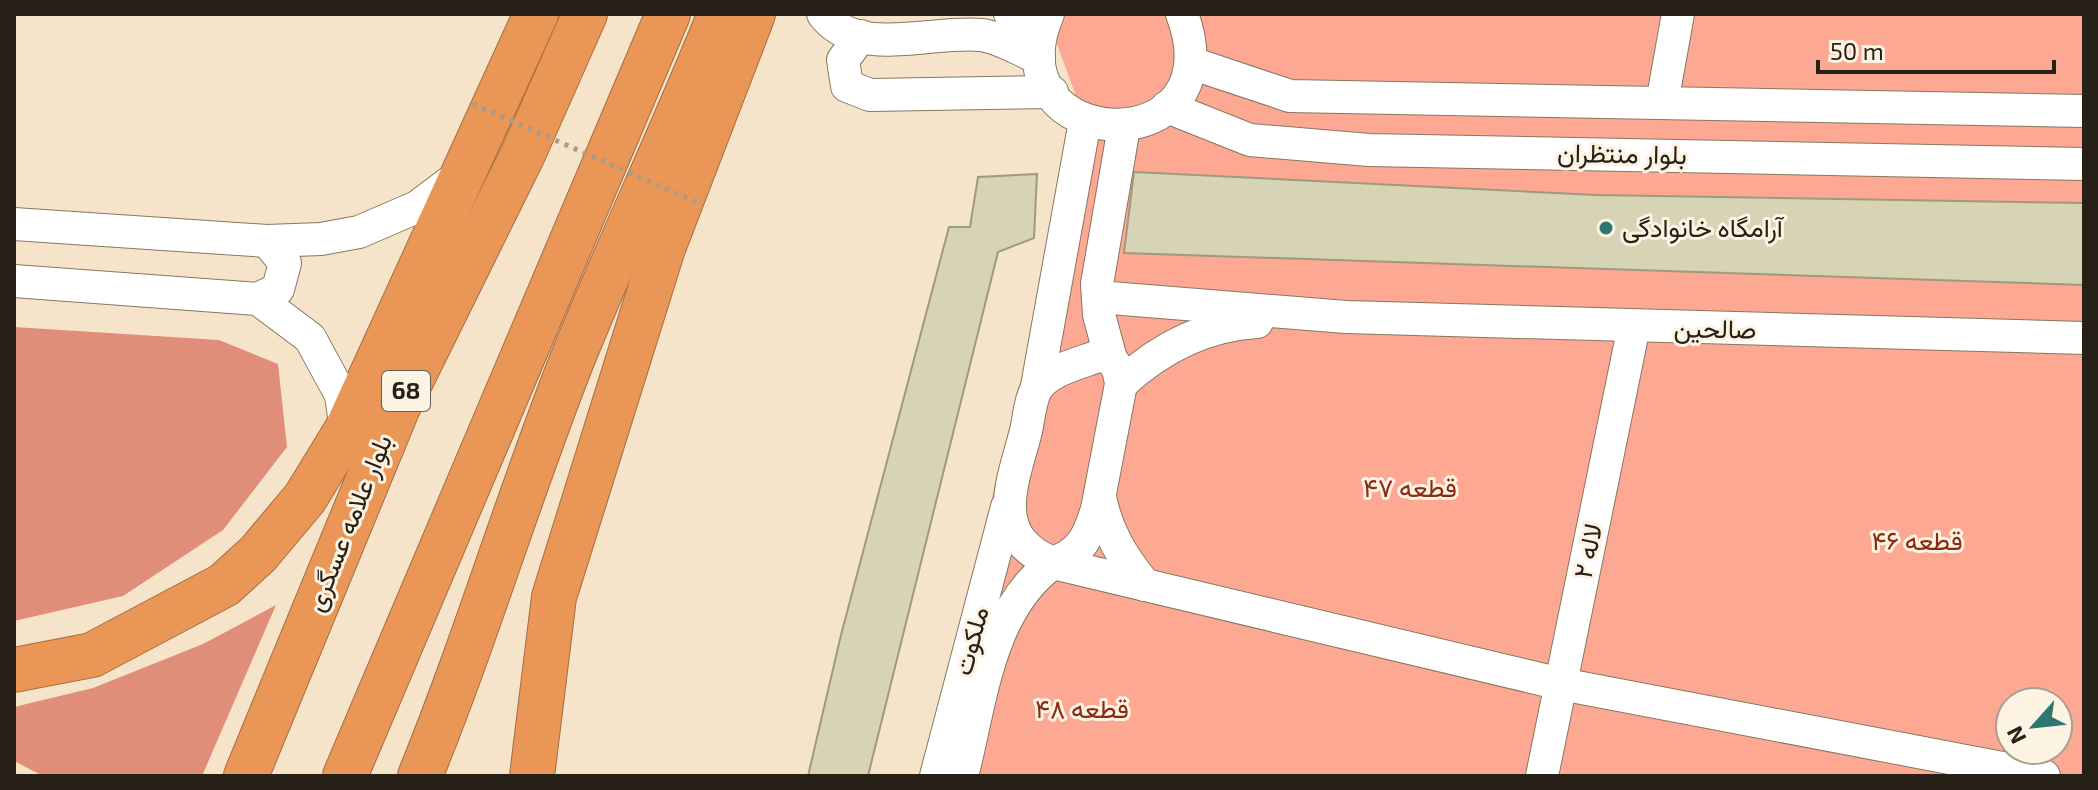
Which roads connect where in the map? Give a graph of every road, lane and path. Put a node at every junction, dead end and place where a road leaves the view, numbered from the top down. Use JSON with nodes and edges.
{"nodes":[{"id":1,"x":536,"y":14,"type":"edge"},
{"id":2,"x":585,"y":14,"type":"edge"},
{"id":3,"x":668,"y":14,"type":"edge"},
{"id":4,"x":720,"y":14,"type":"edge"},
{"id":5,"x":753,"y":14,"type":"edge"},
{"id":6,"x":823,"y":14,"type":"edge"},
{"id":7,"x":1010,"y":14,"type":"edge"},
{"id":8,"x":1048,"y":14,"type":"edge"},
{"id":9,"x":1182,"y":14,"type":"edge"},
{"id":10,"x":1678,"y":14,"type":"edge"},
{"id":11,"x":861,"y":36,"type":"junction"},
{"id":12,"x":1039,"y":58,"type":"junction"},
{"id":13,"x":1191,"y":63,"type":"junction"},
{"id":14,"x":1052,"y":92,"type":"junction"},
{"id":15,"x":1662,"y":103,"type":"junction"},
{"id":16,"x":473,"y":104,"type":"dead end"},
{"id":17,"x":1167,"y":107,"type":"junction"},
{"id":18,"x":2084,"y":111,"type":"edge"},
{"id":19,"x":1085,"y":121,"type":"junction"},
{"id":20,"x":1124,"y":127,"type":"junction"},
{"id":21,"x":2084,"y":164,"type":"edge"},
{"id":22,"x":466,"y":170,"type":"junction"},
{"id":23,"x":703,"y":205,"type":"dead end"},
{"id":24,"x":14,"y":224,"type":"edge"},
{"id":25,"x":267,"y":241,"type":"junction"},
{"id":26,"x":14,"y":281,"type":"edge"},
{"id":27,"x":1098,"y":297,"type":"junction"},
{"id":28,"x":258,"y":299,"type":"junction"},
{"id":29,"x":1346,"y":317,"type":"junction"},
{"id":30,"x":1634,"y":326,"type":"junction"},
{"id":31,"x":2084,"y":338,"type":"edge"},
{"id":32,"x":1116,"y":371,"type":"junction"},
{"id":33,"x":1037,"y":386,"type":"junction"},
{"id":34,"x":346,"y":431,"type":"junction"},
{"id":35,"x":1100,"y":496,"type":"junction"},
{"id":36,"x":1007,"y":507,"type":"junction"},
{"id":37,"x":1053,"y":563,"type":"junction"},
{"id":38,"x":1145,"y":585,"type":"junction"},
{"id":39,"x":14,"y":670,"type":"edge"},
{"id":40,"x":1561,"y":684,"type":"junction"},
{"id":41,"x":246,"y":776,"type":"edge"},
{"id":42,"x":345,"y":776,"type":"edge"},
{"id":43,"x":420,"y":776,"type":"edge"},
{"id":44,"x":532,"y":776,"type":"edge"},
{"id":45,"x":936,"y":776,"type":"edge"},
{"id":46,"x":962,"y":776,"type":"edge"},
{"id":47,"x":1542,"y":776,"type":"edge"},
{"id":48,"x":2044,"y":776,"type":"edge"}],
"edges":[{"from":1,"to":22,"type":"highway"},
{"from":2,"to":41,"type":"highway","name":"بلوار علامه عسگری","number":"68"},
{"from":3,"to":42,"type":"highway"},
{"from":4,"to":43,"type":"highway"},
{"from":5,"to":44,"type":"highway"},
{"from":6,"to":11,"type":"street"},
{"from":7,"to":12,"type":"street"},
{"from":8,"to":12,"type":"street"},
{"from":9,"to":13,"type":"street"},
{"from":10,"to":15,"type":"street"},
{"from":11,"to":12,"type":"street"},
{"from":11,"to":14,"type":"street"},
{"from":12,"to":14,"type":"street"},
{"from":13,"to":15,"type":"street","name":"بلوار منتظران"},
{"from":13,"to":17,"type":"street"},
{"from":14,"to":19,"type":"street"},
{"from":15,"to":18,"type":"street","name":"بلوار منتظران"},
{"from":16,"to":23,"type":"path","bridge":true},
{"from":17,"to":20,"type":"street"},
{"from":17,"to":21,"type":"street","name":"بلوار منتظران"},
{"from":19,"to":20,"type":"street"},
{"from":19,"to":33,"type":"street","name":"ملکوت"},
{"from":20,"to":27,"type":"street","name":"ملکوت"},
{"from":22,"to":25,"type":"street"},
{"from":22,"to":34,"type":"highway"},
{"from":24,"to":25,"type":"street"},
{"from":25,"to":28,"type":"street"},
{"from":26,"to":28,"type":"street"},
{"from":27,"to":29,"type":"street","name":"صالحین"},
{"from":27,"to":32,"type":"street","name":"ملکوت"},
{"from":28,"to":34,"type":"street"},
{"from":29,"to":30,"type":"street","name":"صالحین"},
{"from":29,"to":32,"type":"street","name":"صالحین"},
{"from":30,"to":31,"type":"street","name":"صالحین"},
{"from":30,"to":40,"type":"street","name":"لاله ۲"},
{"from":32,"to":33,"type":"street"},
{"from":32,"to":35,"type":"street","name":"ملکوت"},
{"from":33,"to":36,"type":"street","name":"ملکوت"},
{"from":34,"to":39,"type":"highway"},
{"from":35,"to":37,"type":"street","name":"ملکوت"},
{"from":35,"to":38,"type":"street"},
{"from":36,"to":37,"type":"street"},
{"from":36,"to":45,"type":"street","name":"ملکوت"},
{"from":37,"to":38,"type":"street"},
{"from":37,"to":46,"type":"street","name":"ملکوت"},
{"from":38,"to":40,"type":"street"},
{"from":40,"to":47,"type":"street","name":"لاله ۲"},
{"from":40,"to":48,"type":"street"}]}
